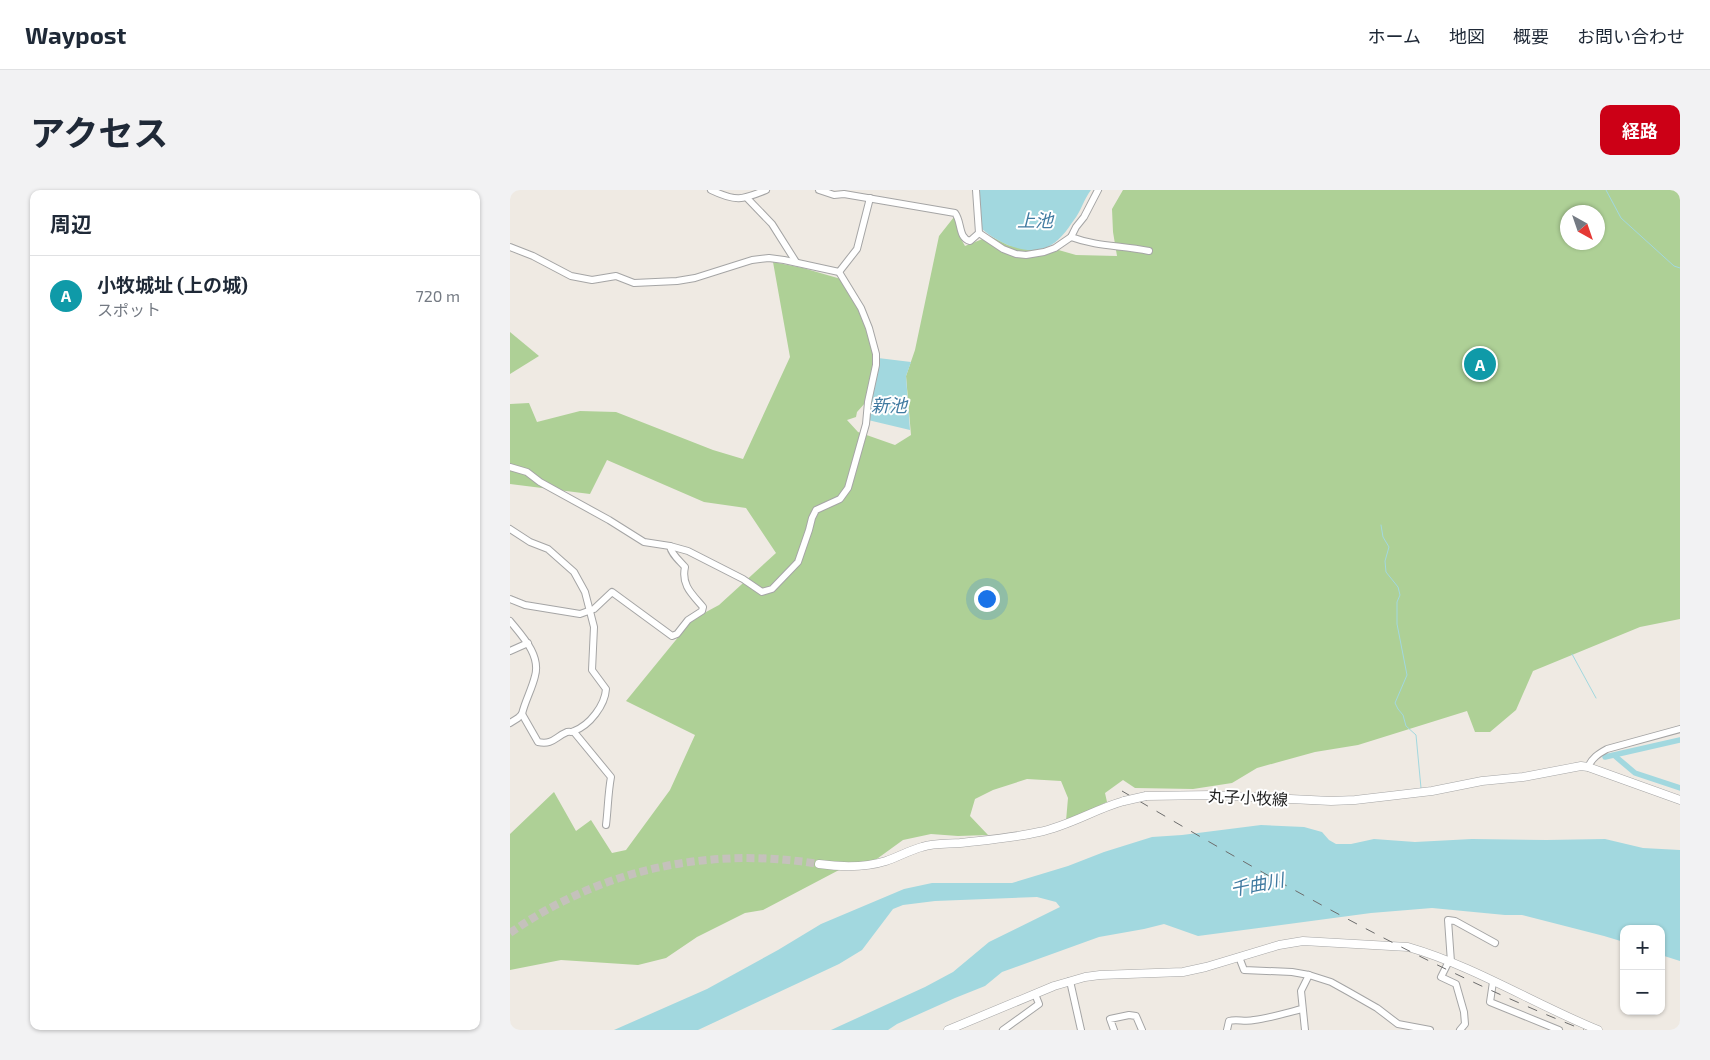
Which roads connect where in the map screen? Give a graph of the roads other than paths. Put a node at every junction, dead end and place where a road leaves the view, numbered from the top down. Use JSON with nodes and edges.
{"nodes":[{"id":1,"x":711,"y":190,"type":"edge"},
{"id":2,"x":766,"y":190,"type":"edge"},
{"id":3,"x":819,"y":190,"type":"edge"},
{"id":4,"x":976,"y":190,"type":"edge"},
{"id":5,"x":1098,"y":190,"type":"edge"},
{"id":6,"x":747,"y":198,"type":"junction"},
{"id":7,"x":870,"y":198,"type":"junction"},
{"id":8,"x":979,"y":233,"type":"junction"},
{"id":9,"x":1070,"y":237,"type":"junction"},
{"id":10,"x":510,"y":247,"type":"edge"},
{"id":11,"x":1149,"y":251,"type":"dead end"},
{"id":12,"x":796,"y":262,"type":"junction"},
{"id":13,"x":839,"y":272,"type":"junction"},
{"id":14,"x":510,"y":466,"type":"edge"},
{"id":15,"x":510,"y":529,"type":"edge"},
{"id":16,"x":670,"y":546,"type":"junction"},
{"id":17,"x":510,"y":599,"type":"edge"},
{"id":18,"x":591,"y":610,"type":"junction"},
{"id":19,"x":510,"y":621,"type":"edge"},
{"id":20,"x":528,"y":644,"type":"junction"},
{"id":21,"x":510,"y":651,"type":"edge"},
{"id":22,"x":522,"y":714,"type":"junction"},
{"id":23,"x":510,"y":723,"type":"edge"},
{"id":24,"x":1680,"y":729,"type":"edge"},
{"id":25,"x":574,"y":732,"type":"junction"},
{"id":26,"x":1588,"y":767,"type":"junction"},
{"id":27,"x":1680,"y":800,"type":"edge"},
{"id":28,"x":606,"y":825,"type":"dead end"},
{"id":29,"x":819,"y":864,"type":"tunnel mouth"},
{"id":30,"x":1495,"y":943,"type":"dead end"},
{"id":31,"x":1239,"y":957,"type":"junction"},
{"id":32,"x":1450,"y":962,"type":"junction"},
{"id":33,"x":1309,"y":975,"type":"junction"},
{"id":34,"x":1070,"y":981,"type":"junction"},
{"id":35,"x":1493,"y":982,"type":"junction"},
{"id":36,"x":1035,"y":994,"type":"junction"},
{"id":37,"x":1302,"y":1010,"type":"junction"},
{"id":38,"x":948,"y":1030,"type":"edge"},
{"id":39,"x":1003,"y":1030,"type":"edge"},
{"id":40,"x":1081,"y":1030,"type":"edge"},
{"id":41,"x":1114,"y":1030,"type":"edge"},
{"id":42,"x":1142,"y":1030,"type":"edge"},
{"id":43,"x":1227,"y":1030,"type":"edge"},
{"id":44,"x":1305,"y":1030,"type":"edge"},
{"id":45,"x":1430,"y":1030,"type":"edge"},
{"id":46,"x":1460,"y":1030,"type":"edge"},
{"id":47,"x":1559,"y":1030,"type":"edge"},
{"id":48,"x":1598,"y":1030,"type":"edge"}],
"edges":[{"from":1,"to":6,"type":"street"},
{"from":2,"to":6,"type":"street"},
{"from":3,"to":7,"type":"street"},
{"from":4,"to":8,"type":"street"},
{"from":5,"to":9,"type":"street"},
{"from":6,"to":12,"type":"street"},
{"from":7,"to":8,"type":"street"},
{"from":7,"to":13,"type":"street"},
{"from":8,"to":9,"type":"street"},
{"from":9,"to":11,"type":"street"},
{"from":10,"to":12,"type":"street"},
{"from":12,"to":13,"type":"street"},
{"from":13,"to":16,"type":"street"},
{"from":14,"to":16,"type":"street"},
{"from":15,"to":18,"type":"street"},
{"from":16,"to":18,"type":"street"},
{"from":17,"to":18,"type":"street"},
{"from":18,"to":25,"type":"street"},
{"from":19,"to":20,"type":"street"},
{"from":20,"to":21,"type":"street"},
{"from":20,"to":22,"type":"street"},
{"from":22,"to":23,"type":"street"},
{"from":22,"to":25,"type":"street"},
{"from":24,"to":26,"type":"street"},
{"from":25,"to":28,"type":"street"},
{"from":26,"to":27,"type":"street","name":"丸子小牧線"},
{"from":26,"to":29,"type":"street","name":"丸子小牧線","bridge":true},
{"from":30,"to":32,"type":"street"},
{"from":31,"to":32,"type":"street"},
{"from":31,"to":33,"type":"street"},
{"from":31,"to":34,"type":"street"},
{"from":32,"to":35,"type":"street"},
{"from":32,"to":46,"type":"street"},
{"from":33,"to":37,"type":"street"},
{"from":33,"to":45,"type":"street"},
{"from":34,"to":36,"type":"street"},
{"from":34,"to":40,"type":"street"},
{"from":35,"to":47,"type":"street"},
{"from":35,"to":48,"type":"street"},
{"from":36,"to":38,"type":"street"},
{"from":36,"to":39,"type":"street"},
{"from":37,"to":43,"type":"street"},
{"from":37,"to":44,"type":"street"},
{"from":41,"to":42,"type":"street"}]}
